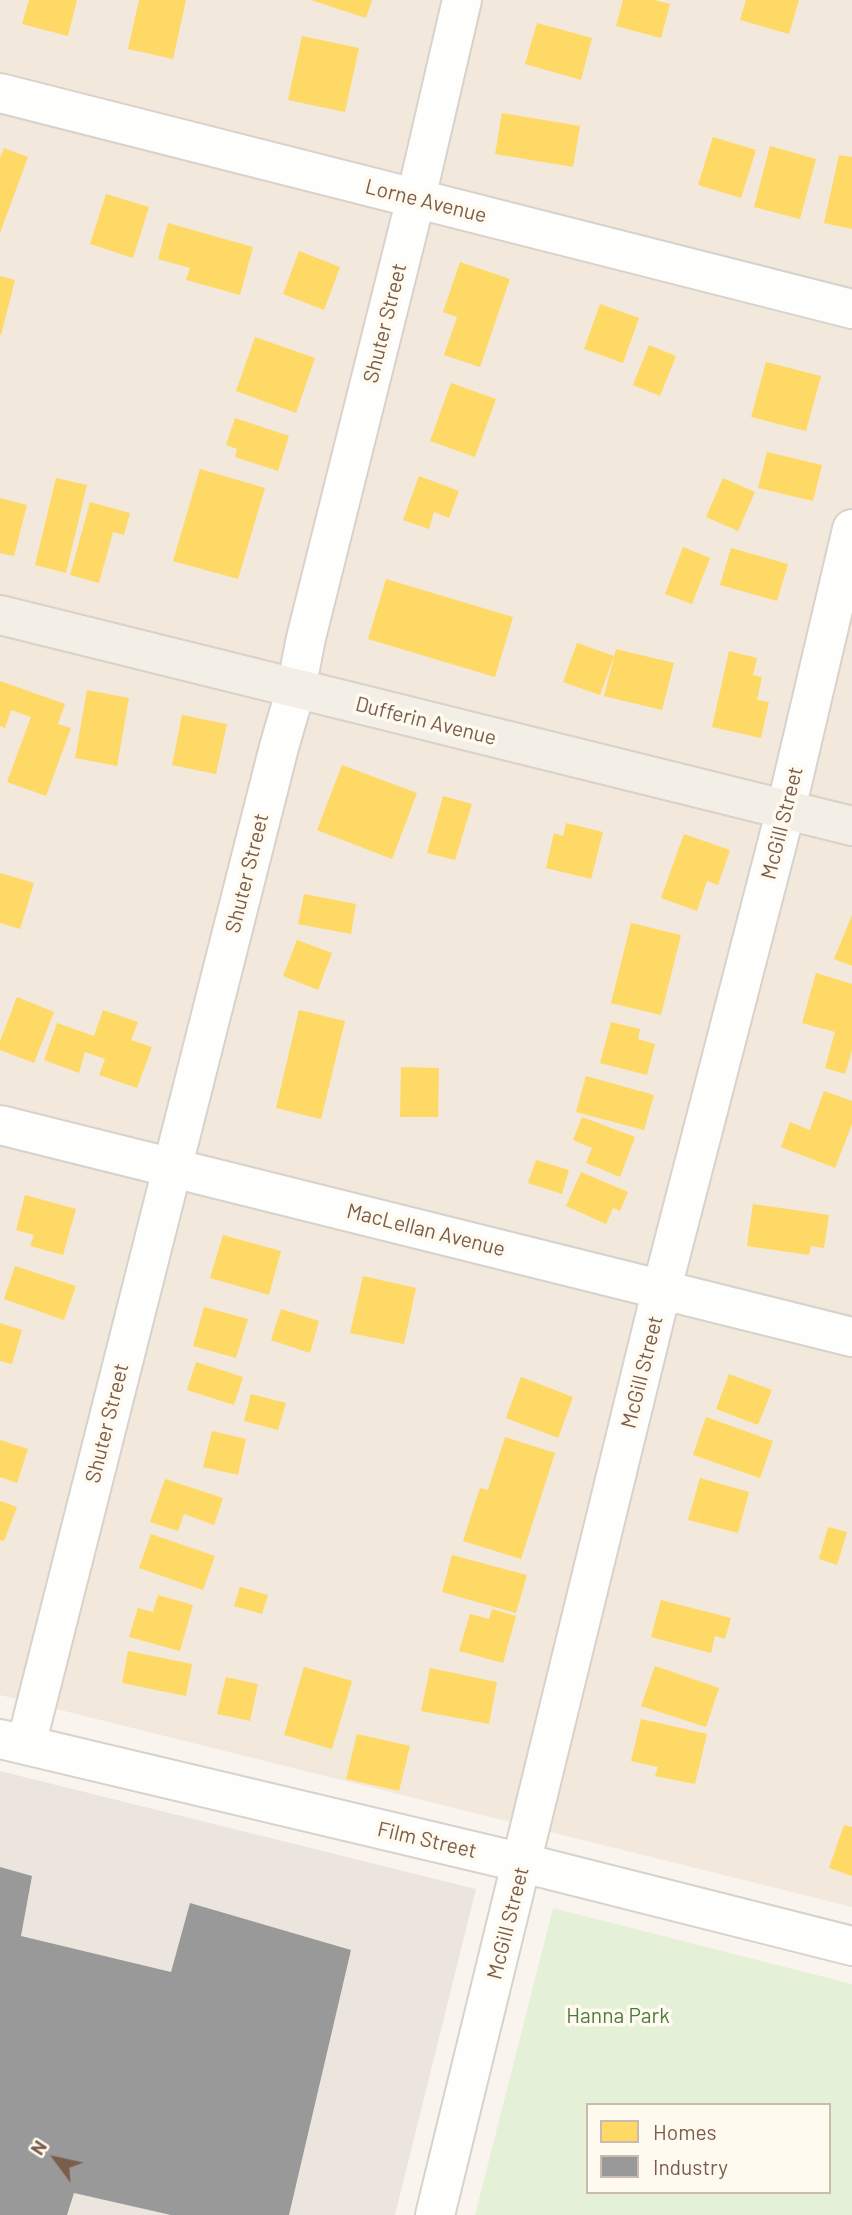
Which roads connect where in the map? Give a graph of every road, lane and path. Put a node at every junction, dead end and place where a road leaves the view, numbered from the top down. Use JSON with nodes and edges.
{"nodes":[{"id":1,"x":462,"y":0,"type":"edge"},
{"id":2,"x":0,"y":93,"type":"edge"},
{"id":3,"x":416,"y":198,"type":"junction"},
{"id":4,"x":852,"y":309,"type":"edge"},
{"id":5,"x":852,"y":529,"type":"edge"},
{"id":6,"x":0,"y":615,"type":"edge"},
{"id":7,"x":296,"y":689,"type":"junction"},
{"id":8,"x":786,"y":809,"type":"junction"},
{"id":9,"x":852,"y":826,"type":"edge"},
{"id":10,"x":0,"y":1125,"type":"edge"},
{"id":11,"x":172,"y":1167,"type":"junction"},
{"id":12,"x":662,"y":1288,"type":"junction"},
{"id":13,"x":852,"y":1337,"type":"edge"},
{"id":14,"x":13,"y":1742,"type":"edge"},
{"id":15,"x":523,"y":1863,"type":"junction"},
{"id":16,"x":852,"y":1946,"type":"edge"},
{"id":17,"x":435,"y":2215,"type":"edge"}],
"edges":[{"from":1,"to":3,"type":"street","name":"Shuter Street"},
{"from":2,"to":3,"type":"street","name":"Lorne Avenue"},
{"from":3,"to":4,"type":"street","name":"Lorne Avenue"},
{"from":3,"to":7,"type":"street","name":"Shuter Street"},
{"from":5,"to":8,"type":"street","name":"McGill Street"},
{"from":6,"to":7,"type":"main road","name":"Dufferin Avenue"},
{"from":7,"to":8,"type":"main road","name":"Dufferin Avenue"},
{"from":7,"to":11,"type":"street","name":"Shuter Street"},
{"from":8,"to":9,"type":"main road","name":"Dufferin Avenue"},
{"from":8,"to":12,"type":"street","name":"McGill Street"},
{"from":10,"to":11,"type":"street","name":"MacLellan Avenue"},
{"from":11,"to":12,"type":"street","name":"MacLellan Avenue"},
{"from":11,"to":14,"type":"street","name":"Shuter Street"},
{"from":12,"to":13,"type":"street","name":"MacLellan Avenue"},
{"from":12,"to":15,"type":"street","name":"McGill Street"},
{"from":14,"to":15,"type":"street","name":"Film Street"},
{"from":15,"to":16,"type":"street","name":"Film Street"},
{"from":15,"to":17,"type":"street","name":"McGill Street"}]}
